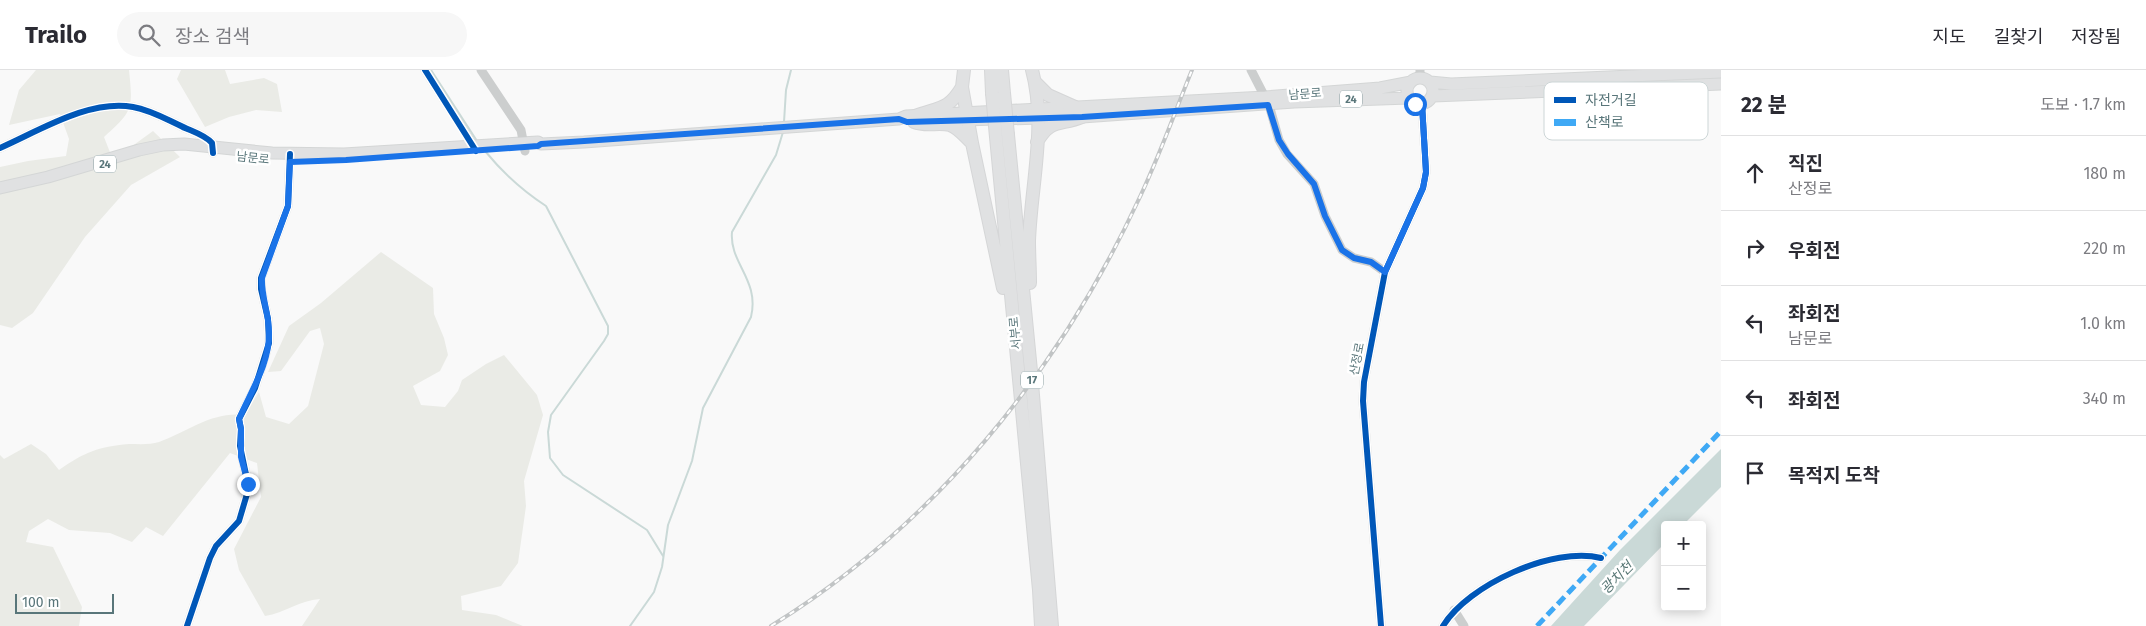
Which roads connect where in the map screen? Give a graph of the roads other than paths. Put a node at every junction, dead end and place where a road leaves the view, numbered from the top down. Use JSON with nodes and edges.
{"nodes":[{"id":1,"x":425,"y":70,"type":"edge"},
{"id":2,"x":482,"y":70,"type":"edge"},
{"id":3,"x":964,"y":70,"type":"edge"},
{"id":4,"x":991,"y":70,"type":"edge"},
{"id":5,"x":1002,"y":70,"type":"edge"},
{"id":6,"x":1032,"y":70,"type":"edge"},
{"id":7,"x":1251,"y":70,"type":"edge"},
{"id":8,"x":1721,"y":72,"type":"edge"},
{"id":9,"x":1420,"y":78,"type":"edge"},
{"id":10,"x":1567,"y":82,"type":"edge"},
{"id":11,"x":1036,"y":83,"type":"junction"},
{"id":12,"x":1544,"y":84,"type":"edge"},
{"id":13,"x":1708,"y":84,"type":"edge"},
{"id":14,"x":1721,"y":84,"type":"edge"},
{"id":15,"x":1506,"y":86,"type":"junction"},
{"id":16,"x":1544,"y":86,"type":"edge"},
{"id":17,"x":962,"y":87,"type":"junction"},
{"id":18,"x":998,"y":93,"type":"junction"},
{"id":19,"x":1432,"y":96,"type":"junction"},
{"id":20,"x":1409,"y":98,"type":"junction"},
{"id":21,"x":1267,"y":101,"type":"junction"},
{"id":22,"x":1422,"y":104,"type":"junction"},
{"id":23,"x":1079,"y":112,"type":"junction"},
{"id":24,"x":1037,"y":113,"type":"junction"},
{"id":25,"x":968,"y":116,"type":"junction"},
{"id":26,"x":914,"y":119,"type":"junction"},
{"id":27,"x":1038,"y":142,"type":"junction"},
{"id":28,"x":972,"y":143,"type":"junction"},
{"id":29,"x":525,"y":147,"type":"junction"},
{"id":30,"x":0,"y":148,"type":"edge"},
{"id":31,"x":480,"y":148,"type":"junction"},
{"id":32,"x":213,"y":150,"type":"junction"},
{"id":33,"x":290,"y":158,"type":"junction"},
{"id":34,"x":0,"y":188,"type":"edge"},
{"id":35,"x":0,"y":194,"type":"edge"},
{"id":36,"x":1385,"y":272,"type":"junction"},
{"id":37,"x":1025,"y":372,"type":"junction"},
{"id":38,"x":1601,"y":558,"type":"dead end"},
{"id":39,"x":1454,"y":610,"type":"junction"},
{"id":40,"x":187,"y":626,"type":"edge"},
{"id":41,"x":1041,"y":626,"type":"edge"},
{"id":42,"x":1052,"y":626,"type":"edge"},
{"id":43,"x":1381,"y":626,"type":"edge"},
{"id":44,"x":1443,"y":626,"type":"edge"},
{"id":45,"x":1464,"y":626,"type":"edge"}],
"edges":[{"from":1,"to":31,"type":"street"},
{"from":2,"to":29,"type":"street"},
{"from":3,"to":17,"type":"highway"},
{"from":4,"to":18,"type":"highway","name":"서부로","number":"17"},
{"from":5,"to":18,"type":"highway","name":"서부로","number":"17"},
{"from":6,"to":11,"type":"highway"},
{"from":7,"to":21,"type":"street"},
{"from":8,"to":10,"type":"main road","name":"남문로","number":"24"},
{"from":9,"to":15,"type":"main road","name":"남문로","number":"24"},
{"from":9,"to":19,"type":"main road"},
{"from":9,"to":20,"type":"main road"},
{"from":9,"to":21,"type":"main road","name":"남문로","number":"24"},
{"from":11,"to":23,"type":"highway"},
{"from":11,"to":24,"type":"highway"},
{"from":12,"to":15,"type":"main road","name":"남문로","number":"24"},
{"from":13,"to":14,"type":"main road","name":"남문로","number":"24"},
{"from":15,"to":16,"type":"main road","name":"남문로","number":"24"},
{"from":15,"to":19,"type":"main road","name":"남문로","number":"24"},
{"from":17,"to":25,"type":"highway"},
{"from":17,"to":26,"type":"highway"},
{"from":18,"to":37,"type":"highway","name":"서부로","number":"17","bridge":true},
{"from":19,"to":22,"type":"main road"},
{"from":20,"to":21,"type":"main road","name":"남문로","number":"24"},
{"from":20,"to":22,"type":"main road","name":"남문로","number":"24"},
{"from":21,"to":23,"type":"main road","name":"남문로","number":"24"},
{"from":21,"to":36,"type":"street"},
{"from":22,"to":36,"type":"street","name":"산정로"},
{"from":23,"to":24,"type":"main road","name":"남문로","number":"24"},
{"from":23,"to":27,"type":"highway"},
{"from":24,"to":25,"type":"main road","name":"남문로","number":"24"},
{"from":24,"to":27,"type":"highway"},
{"from":25,"to":26,"type":"main road","name":"남문로","number":"24"},
{"from":25,"to":28,"type":"highway"},
{"from":26,"to":28,"type":"highway"},
{"from":26,"to":29,"type":"main road","name":"남문로","number":"24"},
{"from":27,"to":37,"type":"highway"},
{"from":28,"to":37,"type":"highway"},
{"from":29,"to":31,"type":"main road","name":"남문로","number":"24"},
{"from":30,"to":32,"type":"street"},
{"from":31,"to":33,"type":"main road","name":"남문로","number":"24"},
{"from":32,"to":33,"type":"main road","name":"남문로","number":"24"},
{"from":32,"to":34,"type":"main road","name":"남문로","number":"24"},
{"from":32,"to":35,"type":"main road","name":"남문로","number":"24"},
{"from":33,"to":40,"type":"street"},
{"from":36,"to":43,"type":"street","name":"산정로"},
{"from":37,"to":41,"type":"highway","name":"서부로","number":"17"},
{"from":37,"to":42,"type":"highway","name":"서부로","number":"17"},
{"from":38,"to":39,"type":"street"},
{"from":39,"to":44,"type":"street"},
{"from":39,"to":45,"type":"street"}]}
